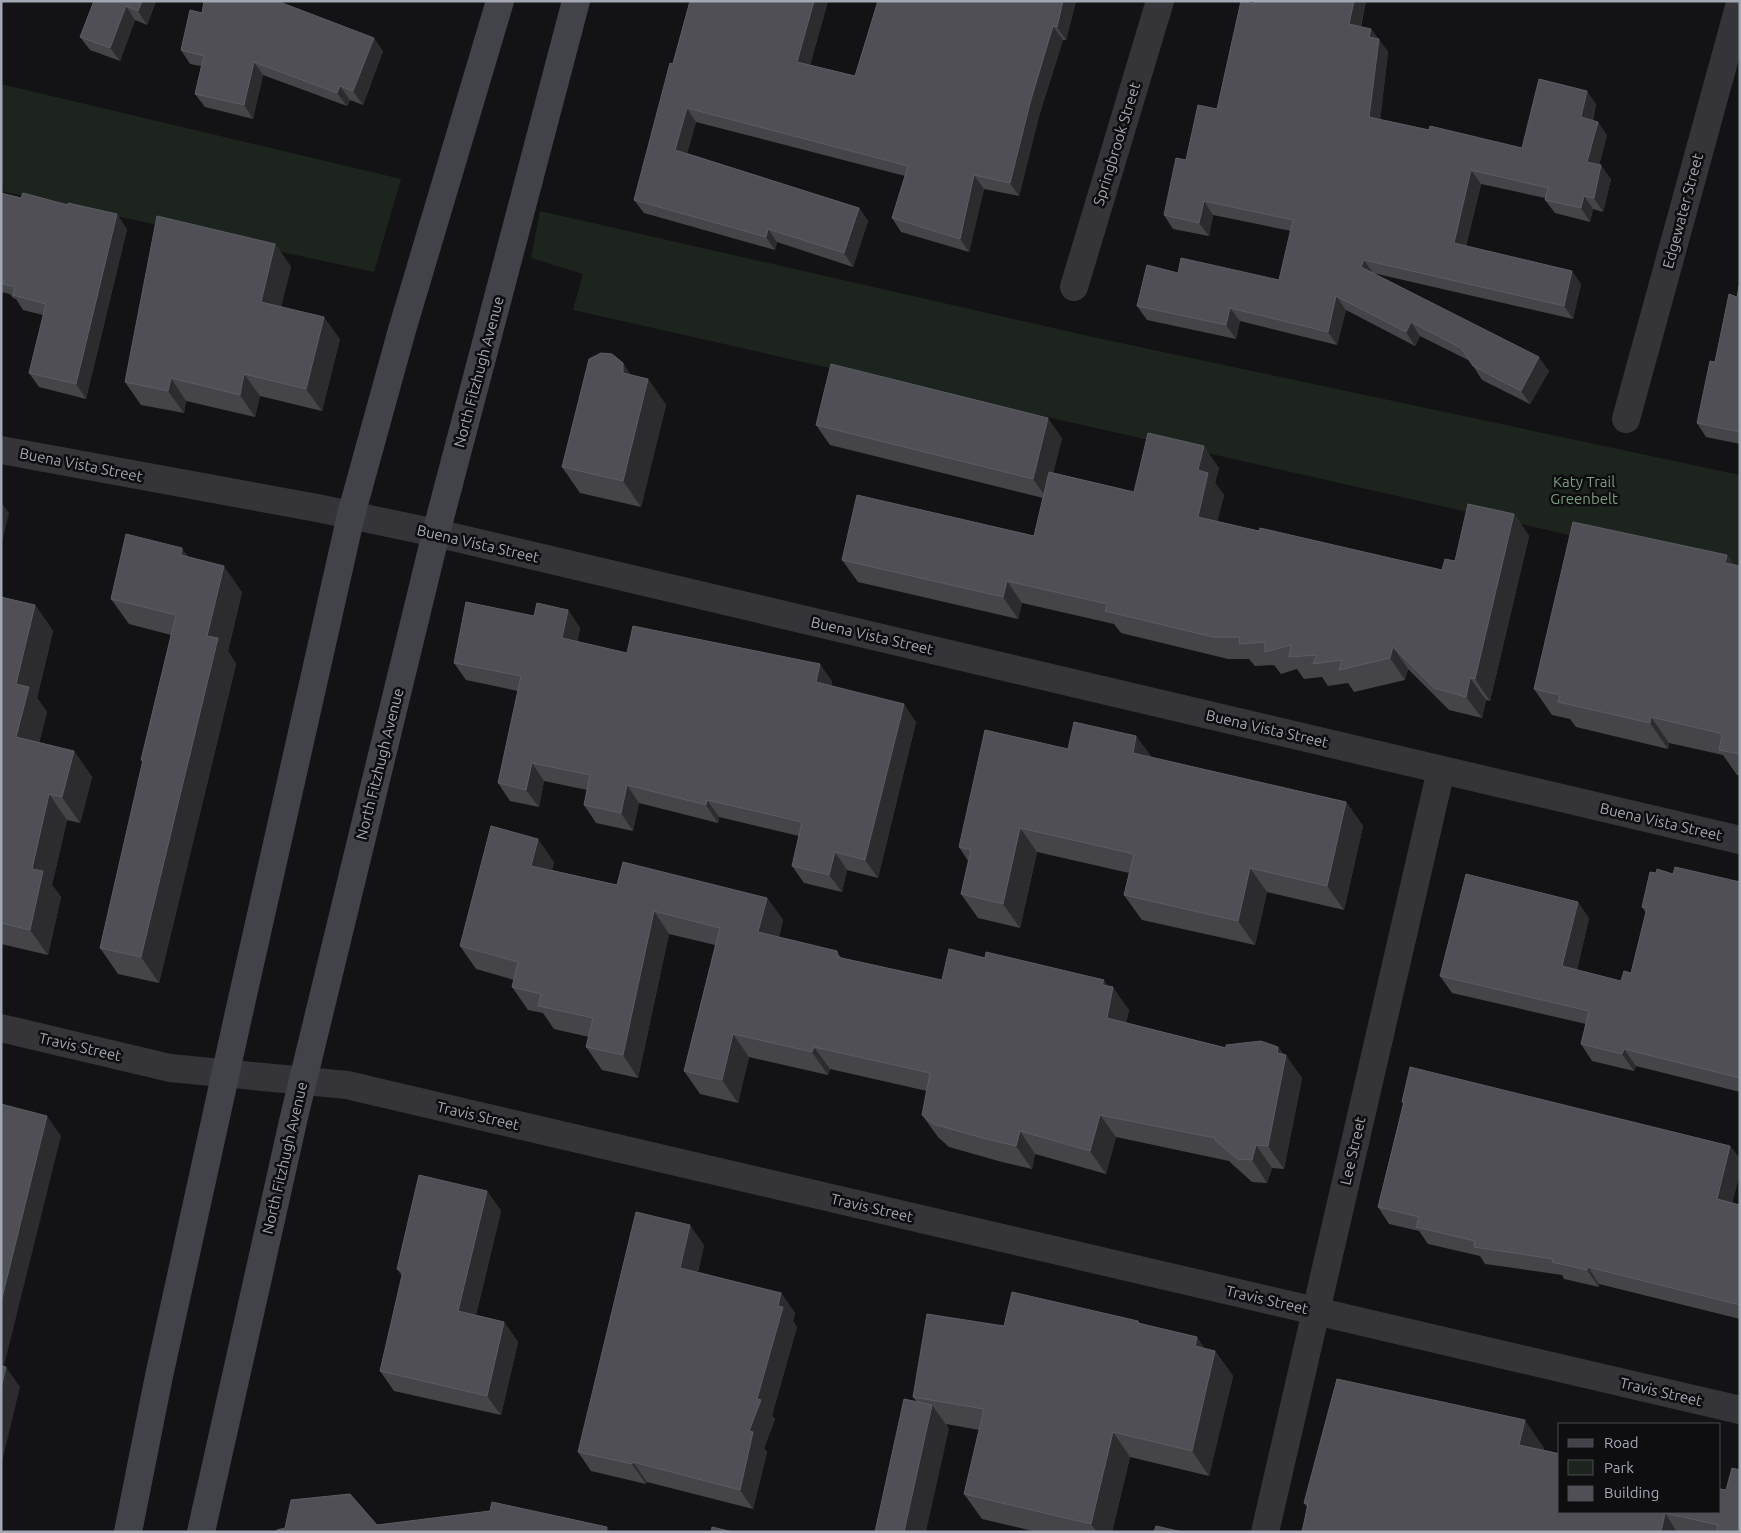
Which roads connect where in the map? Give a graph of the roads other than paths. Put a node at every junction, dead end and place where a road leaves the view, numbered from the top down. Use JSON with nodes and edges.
{"nodes":[{"id":1,"x":500,"y":1,"type":"edge"},
{"id":2,"x":576,"y":1,"type":"edge"},
{"id":3,"x":1160,"y":1,"type":"edge"},
{"id":4,"x":1740,"y":3,"type":"edge"},
{"id":5,"x":1074,"y":287,"type":"dead end"},
{"id":6,"x":1626,"y":419,"type":"dead end"},
{"id":7,"x":1,"y":450,"type":"edge"},
{"id":8,"x":351,"y":515,"type":"junction"},
{"id":9,"x":436,"y":533,"type":"junction"},
{"id":10,"x":1441,"y":770,"type":"junction"},
{"id":11,"x":1740,"y":840,"type":"edge"},
{"id":12,"x":1,"y":1028,"type":"edge"},
{"id":13,"x":226,"y":1074,"type":"junction"},
{"id":14,"x":303,"y":1081,"type":"junction"},
{"id":15,"x":1316,"y":1312,"type":"junction"},
{"id":16,"x":1740,"y":1410,"type":"edge"},
{"id":17,"x":128,"y":1532,"type":"edge"},
{"id":18,"x":201,"y":1532,"type":"edge"},
{"id":19,"x":1265,"y":1532,"type":"edge"}],
"edges":[{"from":1,"to":8,"type":"main road"},
{"from":2,"to":9,"type":"main road","name":"North Fitzhugh Avenue"},
{"from":3,"to":5,"type":"street","name":"Springbrook Street"},
{"from":4,"to":6,"type":"street","name":"Edgewater Street"},
{"from":7,"to":8,"type":"street","name":"Buena Vista Street"},
{"from":8,"to":9,"type":"street","name":"Buena Vista Street"},
{"from":8,"to":13,"type":"main road"},
{"from":9,"to":10,"type":"street","name":"Buena Vista Street"},
{"from":9,"to":14,"type":"main road","name":"North Fitzhugh Avenue"},
{"from":10,"to":11,"type":"street","name":"Buena Vista Street"},
{"from":10,"to":15,"type":"street","name":"Lee Street"},
{"from":12,"to":13,"type":"street","name":"Travis Street"},
{"from":13,"to":14,"type":"street","name":"Travis Street"},
{"from":13,"to":17,"type":"main road"},
{"from":14,"to":15,"type":"street","name":"Travis Street"},
{"from":14,"to":18,"type":"main road","name":"North Fitzhugh Avenue"},
{"from":15,"to":16,"type":"street","name":"Travis Street"},
{"from":15,"to":19,"type":"street","name":"Lee Street"}]}
